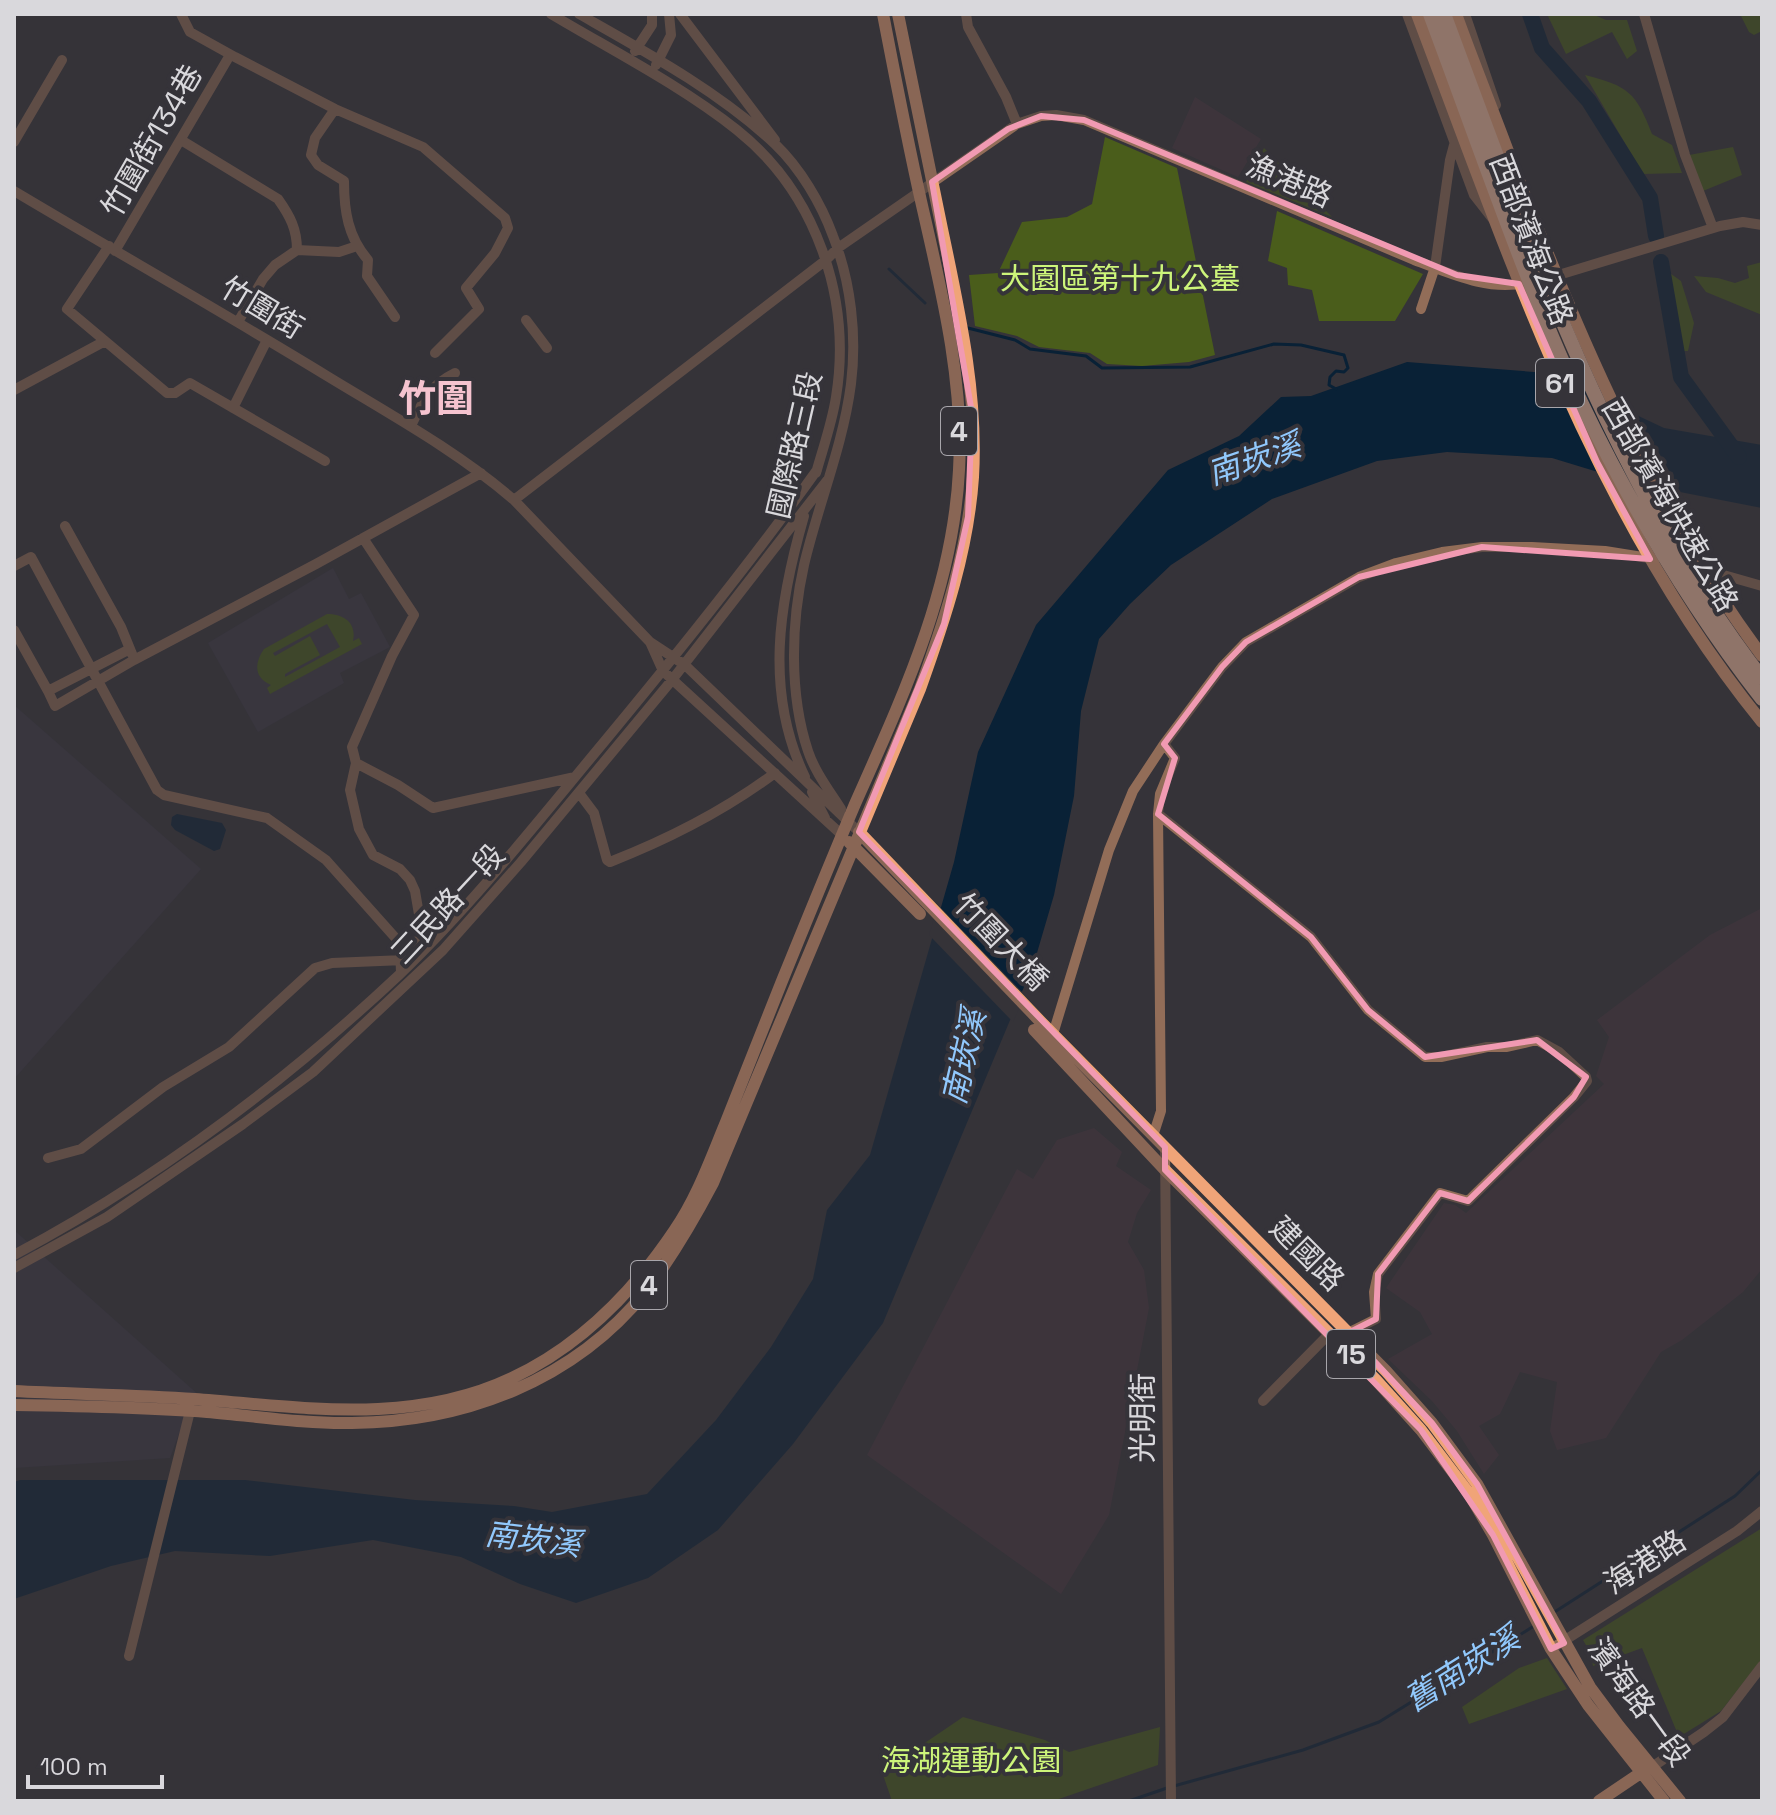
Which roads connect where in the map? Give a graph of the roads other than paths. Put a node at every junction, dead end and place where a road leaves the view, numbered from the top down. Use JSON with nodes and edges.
{"nodes":[{"id":1,"x":181,"y":14,"type":"edge"},
{"id":2,"x":551,"y":14,"type":"edge"},
{"id":3,"x":579,"y":14,"type":"edge"},
{"id":4,"x":652,"y":14,"type":"edge"},
{"id":5,"x":669,"y":14,"type":"edge"},
{"id":6,"x":680,"y":14,"type":"edge"},
{"id":7,"x":883,"y":14,"type":"edge"},
{"id":8,"x":898,"y":14,"type":"edge"},
{"id":9,"x":966,"y":14,"type":"edge"},
{"id":10,"x":1407,"y":14,"type":"edge"},
{"id":11,"x":1417,"y":14,"type":"edge"},
{"id":12,"x":1430,"y":14,"type":"edge"},
{"id":13,"x":1444,"y":14,"type":"edge"},
{"id":14,"x":1456,"y":14,"type":"edge"},
{"id":15,"x":1468,"y":14,"type":"edge"},
{"id":16,"x":1644,"y":14,"type":"edge"},
{"id":17,"x":637,"y":48,"type":"junction"},
{"id":18,"x":230,"y":55,"type":"junction"},
{"id":19,"x":62,"y":60,"type":"dead end"},
{"id":20,"x":629,"y":61,"type":"junction"},
{"id":21,"x":658,"y":61,"type":"junction"},
{"id":22,"x":651,"y":74,"type":"junction"},
{"id":23,"x":335,"y":109,"type":"junction"},
{"id":24,"x":1017,"y":124,"type":"junction"},
{"id":25,"x":181,"y":140,"type":"junction"},
{"id":26,"x":14,"y":142,"type":"edge"},
{"id":27,"x":1454,"y":145,"type":"junction"},
{"id":28,"x":777,"y":146,"type":"junction"},
{"id":29,"x":932,"y":182,"type":"junction"},
{"id":30,"x":14,"y":191,"type":"edge"},
{"id":31,"x":919,"y":191,"type":"junction"},
{"id":32,"x":1762,"y":216,"type":"edge"},
{"id":33,"x":1743,"y":222,"type":"junction"},
{"id":34,"x":1762,"y":225,"type":"edge"},
{"id":35,"x":1713,"y":228,"type":"junction"},
{"id":36,"x":357,"y":246,"type":"junction"},
{"id":37,"x":112,"y":249,"type":"junction"},
{"id":38,"x":297,"y":250,"type":"junction"},
{"id":39,"x":832,"y":254,"type":"junction"},
{"id":40,"x":1435,"y":267,"type":"junction"},
{"id":41,"x":1548,"y":278,"type":"junction"},
{"id":42,"x":1525,"y":283,"type":"junction"},
{"id":43,"x":1421,"y":309,"type":"dead end"},
{"id":44,"x":395,"y":317,"type":"dead end"},
{"id":45,"x":526,"y":320,"type":"dead end"},
{"id":46,"x":238,"y":322,"type":"junction"},
{"id":47,"x":267,"y":340,"type":"junction"},
{"id":48,"x":105,"y":341,"type":"junction"},
{"id":49,"x":547,"y":348,"type":"dead end"},
{"id":50,"x":435,"y":353,"type":"dead end"},
{"id":51,"x":455,"y":373,"type":"dead end"},
{"id":52,"x":14,"y":390,"type":"edge"},
{"id":53,"x":233,"y":408,"type":"junction"},
{"id":54,"x":411,"y":426,"type":"junction"},
{"id":55,"x":325,"y":461,"type":"dead end"},
{"id":56,"x":817,"y":470,"type":"junction"},
{"id":57,"x":481,"y":473,"type":"junction"},
{"id":58,"x":829,"y":478,"type":"junction"},
{"id":59,"x":514,"y":500,"type":"junction"},
{"id":60,"x":806,"y":509,"type":"junction"},
{"id":61,"x":65,"y":526,"type":"dead end"},
{"id":62,"x":363,"y":538,"type":"junction"},
{"id":63,"x":14,"y":566,"type":"edge"},
{"id":64,"x":1762,"y":586,"type":"edge"},
{"id":65,"x":14,"y":630,"type":"edge"},
{"id":66,"x":650,"y":642,"type":"junction"},
{"id":67,"x":132,"y":654,"type":"junction"},
{"id":68,"x":674,"y":656,"type":"junction"},
{"id":69,"x":1762,"y":656,"type":"edge"},
{"id":70,"x":685,"y":665,"type":"junction"},
{"id":71,"x":90,"y":669,"type":"junction"},
{"id":72,"x":663,"y":671,"type":"junction"},
{"id":73,"x":1762,"y":678,"type":"edge"},
{"id":74,"x":672,"y":680,"type":"junction"},
{"id":75,"x":98,"y":683,"type":"junction"},
{"id":76,"x":48,"y":691,"type":"junction"},
{"id":77,"x":1762,"y":699,"type":"edge"},
{"id":78,"x":1762,"y":722,"type":"edge"},
{"id":79,"x":1164,"y":744,"type":"junction"},
{"id":80,"x":356,"y":763,"type":"junction"},
{"id":81,"x":775,"y":773,"type":"junction"},
{"id":82,"x":575,"y":777,"type":"junction"},
{"id":83,"x":808,"y":784,"type":"junction"},
{"id":84,"x":579,"y":793,"type":"junction"},
{"id":85,"x":1158,"y":814,"type":"junction"},
{"id":86,"x":825,"y":818,"type":"junction"},
{"id":87,"x":848,"y":820,"type":"junction"},
{"id":88,"x":859,"y":832,"type":"junction"},
{"id":89,"x":842,"y":835,"type":"junction"},
{"id":90,"x":853,"y":846,"type":"junction"},
{"id":91,"x":923,"y":908,"type":"junction"},
{"id":92,"x":433,"y":940,"type":"junction"},
{"id":93,"x":400,"y":943,"type":"junction"},
{"id":94,"x":443,"y":950,"type":"junction"},
{"id":95,"x":400,"y":960,"type":"junction"},
{"id":96,"x":414,"y":960,"type":"junction"},
{"id":97,"x":401,"y":973,"type":"junction"},
{"id":98,"x":1036,"y":1025,"type":"junction"},
{"id":99,"x":1053,"y":1034,"type":"junction"},
{"id":100,"x":1153,"y":1136,"type":"junction"},
{"id":101,"x":1165,"y":1147,"type":"junction"},
{"id":102,"x":48,"y":1158,"type":"dead end"},
{"id":103,"x":1165,"y":1170,"type":"junction"},
{"id":104,"x":14,"y":1255,"type":"edge"},
{"id":105,"x":14,"y":1268,"type":"edge"},
{"id":106,"x":1330,"y":1333,"type":"junction"},
{"id":107,"x":1348,"y":1333,"type":"junction"},
{"id":108,"x":14,"y":1391,"type":"edge"},
{"id":109,"x":1263,"y":1401,"type":"dead end"},
{"id":110,"x":14,"y":1405,"type":"edge"},
{"id":111,"x":190,"y":1411,"type":"junction"},
{"id":112,"x":1762,"y":1511,"type":"edge"},
{"id":113,"x":1562,"y":1638,"type":"junction"},
{"id":114,"x":1548,"y":1644,"type":"junction"},
{"id":115,"x":129,"y":1656,"type":"dead end"},
{"id":116,"x":1762,"y":1666,"type":"edge"},
{"id":117,"x":1646,"y":1770,"type":"junction"},
{"id":118,"x":1171,"y":1801,"type":"edge"},
{"id":119,"x":1599,"y":1801,"type":"edge"},
{"id":120,"x":1664,"y":1801,"type":"edge"},
{"id":121,"x":1680,"y":1801,"type":"edge"}],
"edges":[{"from":1,"to":18,"type":"street"},
{"from":2,"to":20,"type":"street","name":"國際路三段"},
{"from":3,"to":17,"type":"street","name":"國際路三段"},
{"from":4,"to":17,"type":"street"},
{"from":5,"to":21,"type":"street"},
{"from":6,"to":28,"type":"street"},
{"from":7,"to":31,"type":"main road","number":"4"},
{"from":8,"to":29,"type":"main road","number":"4"},
{"from":9,"to":24,"type":"street"},
{"from":10,"to":27,"type":"street"},
{"from":11,"to":78,"type":"main road","name":"西部濱海公路","number":"61","bridge":true},
{"from":12,"to":77,"type":"highway","name":"西部濱海快速公路","number":"61","bridge":true},
{"from":13,"to":73,"type":"highway","name":"西部濱海快速公路","number":"61","bridge":true},
{"from":14,"to":69,"type":"main road","name":"西部濱海公路","number":"61","bridge":true},
{"from":15,"to":41,"type":"street"},
{"from":16,"to":35,"type":"street"},
{"from":17,"to":20,"type":"street"},
{"from":17,"to":21,"type":"street","name":"國際路三段"},
{"from":18,"to":23,"type":"street"},
{"from":18,"to":25,"type":"street","name":"竹圍街134巷"},
{"from":19,"to":26,"type":"street"},
{"from":20,"to":22,"type":"street","name":"國際路三段"},
{"from":21,"to":22,"type":"street"},
{"from":21,"to":28,"type":"street","name":"國際路三段"},
{"from":22,"to":39,"type":"street","name":"國際路三段"},
{"from":23,"to":36,"type":"street"},
{"from":23,"to":50,"type":"street"},
{"from":24,"to":29,"type":"street","name":"漁港路"},
{"from":24,"to":40,"type":"street","name":"漁港路"},
{"from":25,"to":37,"type":"street","name":"竹圍街134巷"},
{"from":25,"to":38,"type":"street"},
{"from":27,"to":40,"type":"street"},
{"from":27,"to":42,"type":"street"},
{"from":28,"to":39,"type":"street","name":"國際路三段"},
{"from":29,"to":31,"type":"street","name":"漁港路"},
{"from":29,"to":88,"type":"main road","number":"4"},
{"from":30,"to":37,"type":"street","name":"竹圍街"},
{"from":31,"to":39,"type":"street","name":"漁港路"},
{"from":31,"to":87,"type":"main road","number":"4"},
{"from":32,"to":33,"type":"street"},
{"from":33,"to":34,"type":"street","name":"漁港路"},
{"from":33,"to":35,"type":"street","name":"漁港路"},
{"from":35,"to":41,"type":"street","name":"漁港路"},
{"from":36,"to":38,"type":"street"},
{"from":36,"to":44,"type":"street"},
{"from":37,"to":46,"type":"street","name":"竹圍街"},
{"from":37,"to":48,"type":"street","name":"竹圍街134巷"},
{"from":38,"to":46,"type":"street"},
{"from":39,"to":56,"type":"street","name":"國際路三段"},
{"from":39,"to":58,"type":"street","name":"國際路三段"},
{"from":39,"to":59,"type":"street"},
{"from":40,"to":42,"type":"street","name":"漁港路"},
{"from":40,"to":43,"type":"street"},
{"from":41,"to":42,"type":"street","name":"漁港路"},
{"from":45,"to":49,"type":"street"},
{"from":46,"to":47,"type":"street","name":"竹圍街"},
{"from":47,"to":53,"type":"street"},
{"from":47,"to":54,"type":"street","name":"竹圍街"},
{"from":48,"to":52,"type":"street"},
{"from":48,"to":53,"type":"street"},
{"from":51,"to":54,"type":"street"},
{"from":53,"to":55,"type":"street"},
{"from":54,"to":57,"type":"street","name":"竹圍街"},
{"from":56,"to":60,"type":"street","name":"國際路三段"},
{"from":56,"to":68,"type":"street","name":"三民路一段"},
{"from":57,"to":59,"type":"street","name":"竹圍街"},
{"from":57,"to":62,"type":"street"},
{"from":58,"to":60,"type":"street","name":"三民路一段"},
{"from":58,"to":87,"type":"street","name":"國際路三段"},
{"from":59,"to":66,"type":"street","name":"竹圍街"},
{"from":60,"to":70,"type":"street","name":"三民路一段"},
{"from":60,"to":83,"type":"street","name":"國際路三段"},
{"from":61,"to":67,"type":"street"},
{"from":62,"to":67,"type":"street"},
{"from":62,"to":80,"type":"street"},
{"from":63,"to":71,"type":"street"},
{"from":64,"to":79,"type":"street"},
{"from":65,"to":76,"type":"street"},
{"from":66,"to":68,"type":"street"},
{"from":66,"to":72,"type":"street"},
{"from":67,"to":71,"type":"street"},
{"from":67,"to":75,"type":"street"},
{"from":68,"to":70,"type":"street"},
{"from":68,"to":72,"type":"street","name":"三民路一段"},
{"from":70,"to":74,"type":"street","name":"三民路一段"},
{"from":70,"to":83,"type":"street"},
{"from":71,"to":75,"type":"street"},
{"from":71,"to":76,"type":"street"},
{"from":72,"to":74,"type":"street"},
{"from":72,"to":82,"type":"street","name":"三民路一段"},
{"from":74,"to":81,"type":"street"},
{"from":74,"to":84,"type":"street","name":"三民路一段"},
{"from":75,"to":76,"type":"street"},
{"from":75,"to":93,"type":"street"},
{"from":79,"to":85,"type":"street"},
{"from":79,"to":99,"type":"street"},
{"from":80,"to":82,"type":"street"},
{"from":80,"to":92,"type":"street"},
{"from":81,"to":84,"type":"street"},
{"from":81,"to":86,"type":"street"},
{"from":82,"to":92,"type":"street","name":"三民路一段"},
{"from":83,"to":86,"type":"street","name":"國際路三段"},
{"from":83,"to":87,"type":"street"},
{"from":84,"to":94,"type":"street","name":"三民路一段"},
{"from":85,"to":100,"type":"street"},
{"from":85,"to":107,"type":"street"},
{"from":86,"to":89,"type":"street"},
{"from":87,"to":88,"type":"street"},
{"from":87,"to":89,"type":"main road","number":"4"},
{"from":88,"to":90,"type":"main road","number":"4"},
{"from":88,"to":91,"type":"main road","number":"15"},
{"from":89,"to":90,"type":"main road","number":"15"},
{"from":89,"to":108,"type":"main road","number":"4"},
{"from":90,"to":91,"type":"main road","number":"15"},
{"from":90,"to":111,"type":"main road","number":"4"},
{"from":91,"to":98,"type":"main road","name":"竹圍大橋","number":"15"},
{"from":92,"to":93,"type":"street"},
{"from":92,"to":94,"type":"street"},
{"from":92,"to":96,"type":"street","name":"三民路一段"},
{"from":93,"to":95,"type":"street"},
{"from":94,"to":105,"type":"street","name":"三民路一段"},
{"from":95,"to":96,"type":"street"},
{"from":95,"to":97,"type":"street"},
{"from":95,"to":102,"type":"street"},
{"from":96,"to":97,"type":"street","name":"三民路一段"},
{"from":97,"to":104,"type":"street","name":"三民路一段"},
{"from":98,"to":99,"type":"main road","name":"建國路","number":"15"},
{"from":98,"to":103,"type":"main road","name":"建國路","number":"15"},
{"from":99,"to":100,"type":"main road","name":"建國路","number":"15"},
{"from":100,"to":101,"type":"main road","name":"建國路","number":"15"},
{"from":101,"to":103,"type":"street","name":"光明街"},
{"from":101,"to":107,"type":"main road","name":"建國路","number":"15"},
{"from":103,"to":106,"type":"main road","name":"建國路","number":"15"},
{"from":103,"to":118,"type":"street","name":"光明街"},
{"from":106,"to":109,"type":"street"},
{"from":106,"to":114,"type":"main road","name":"建國路","number":"15"},
{"from":107,"to":113,"type":"main road","name":"建國路","number":"15"},
{"from":110,"to":111,"type":"main road","number":"4"},
{"from":111,"to":115,"type":"street"},
{"from":112,"to":113,"type":"street","name":"海港路"},
{"from":113,"to":114,"type":"street","name":"海港路"},
{"from":113,"to":117,"type":"main road","name":"濱海路一段","number":"15"},
{"from":114,"to":117,"type":"main road","name":"濱海路一段","number":"15"},
{"from":116,"to":117,"type":"street"},
{"from":117,"to":119,"type":"main road"},
{"from":117,"to":120,"type":"main road","name":"濱海路一段","number":"15"},
{"from":117,"to":121,"type":"main road","name":"濱海路一段","number":"15"}]}
